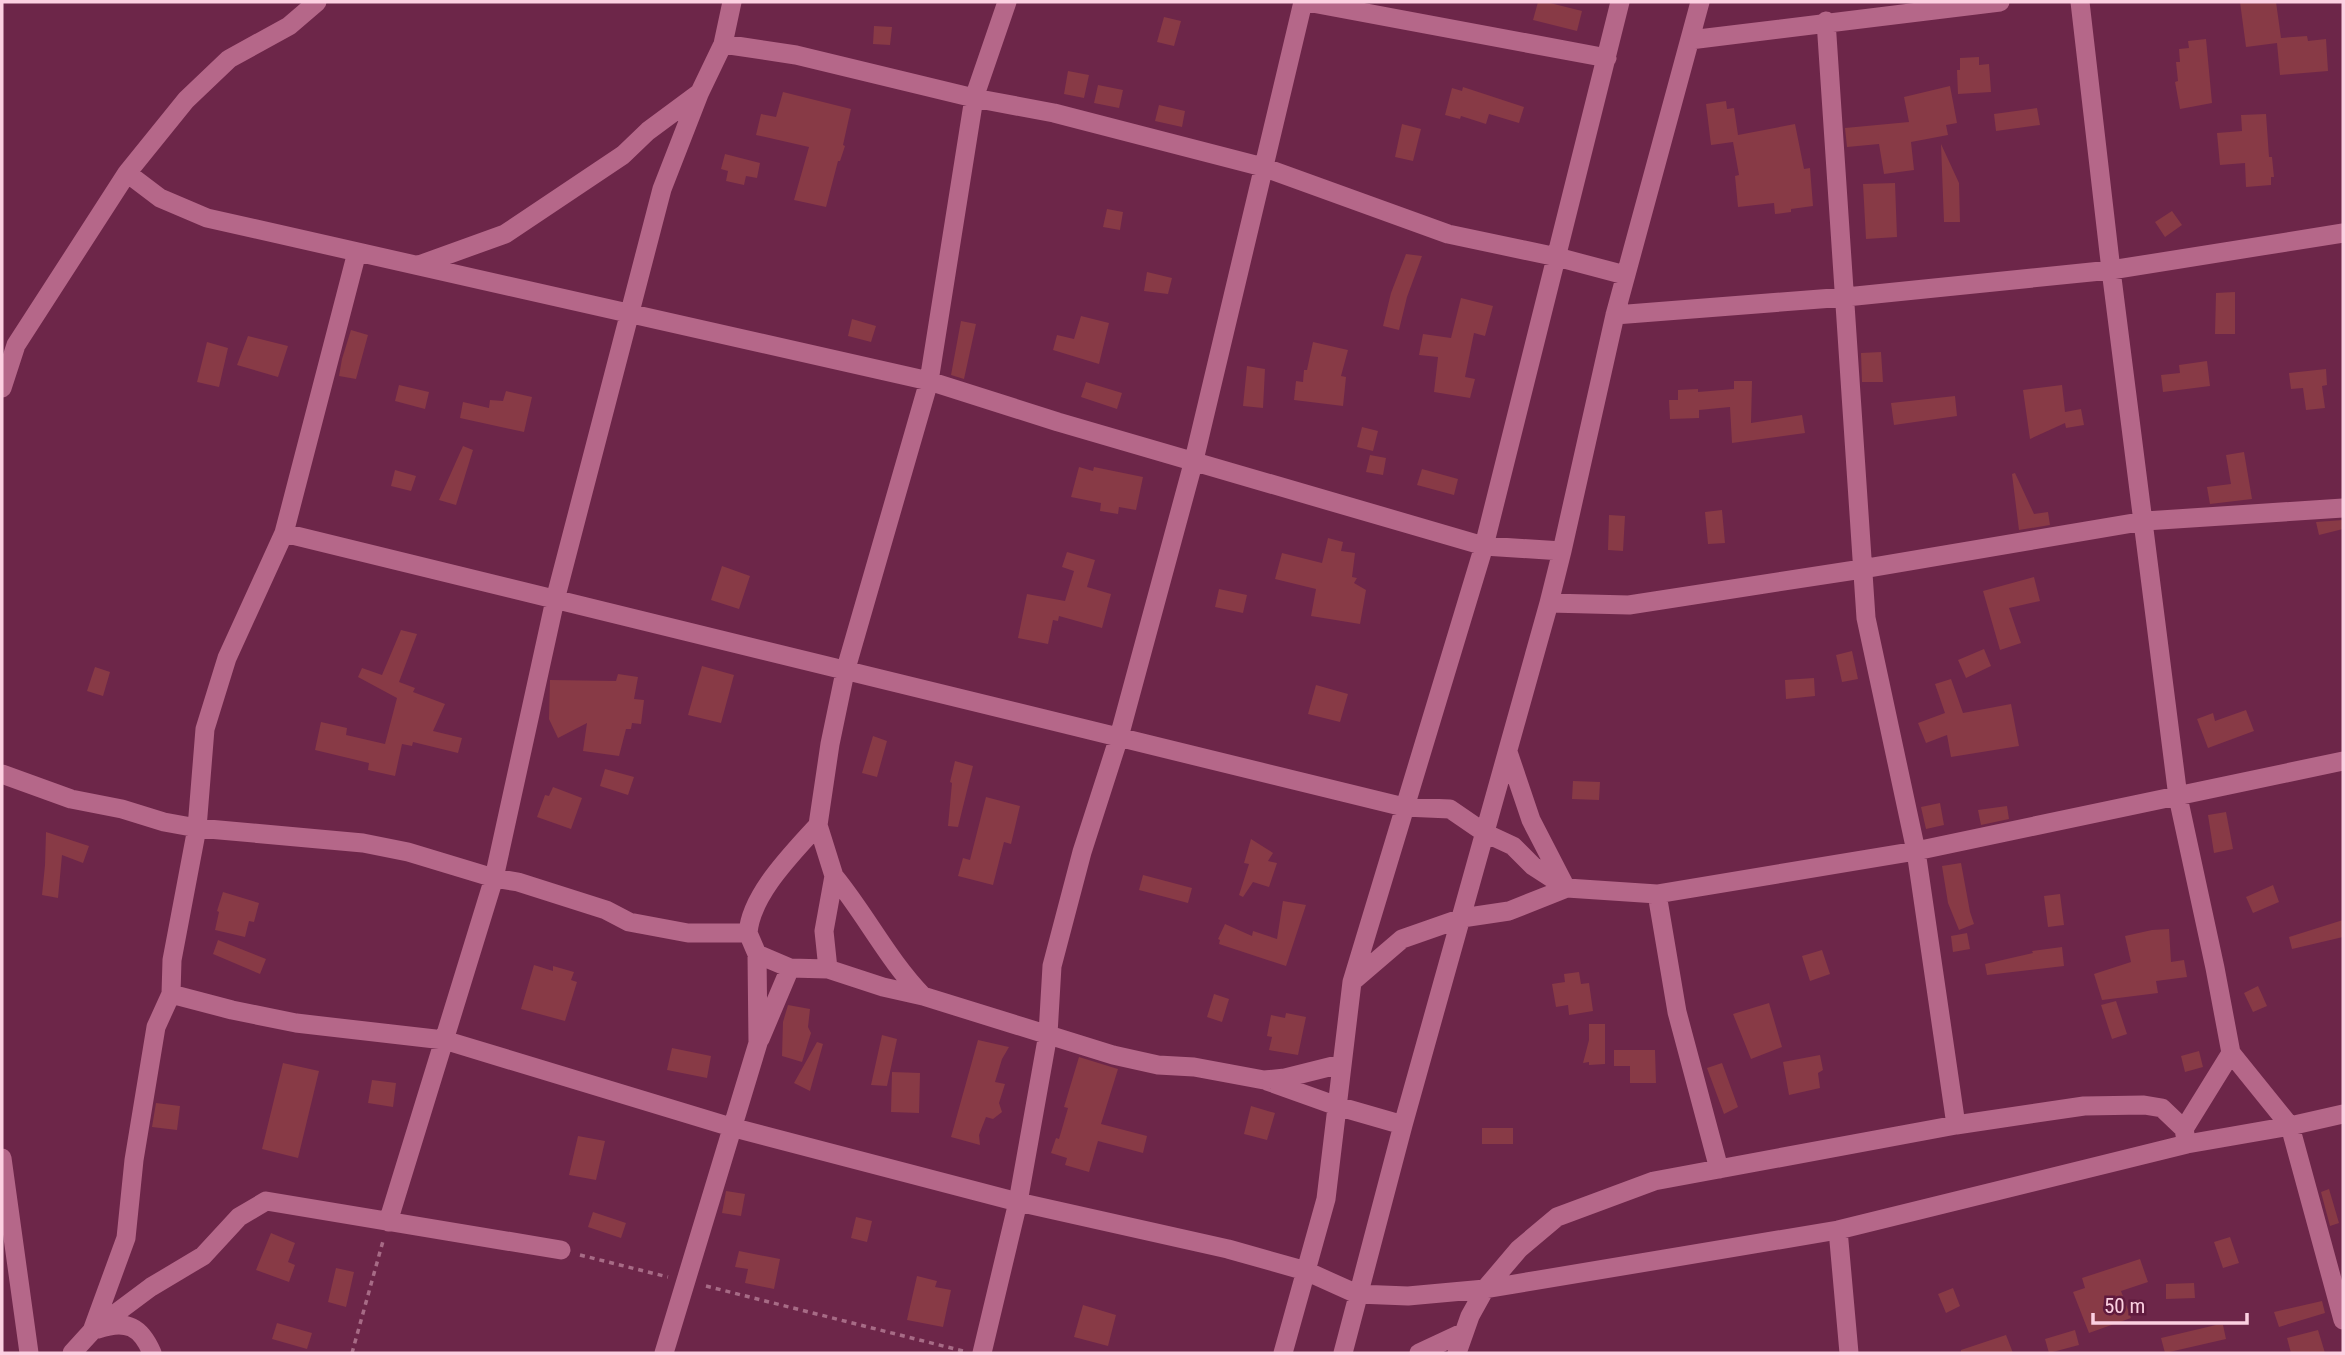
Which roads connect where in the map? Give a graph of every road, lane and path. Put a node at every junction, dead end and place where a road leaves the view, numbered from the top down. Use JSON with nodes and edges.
{"nodes":[{"id":1,"x":317,"y":2,"type":"edge"},
{"id":2,"x":732,"y":2,"type":"edge"},
{"id":3,"x":1007,"y":2,"type":"edge"},
{"id":4,"x":1305,"y":2,"type":"edge"},
{"id":5,"x":1620,"y":2,"type":"edge"},
{"id":6,"x":1700,"y":2,"type":"edge"},
{"id":7,"x":2000,"y":2,"type":"edge"},
{"id":8,"x":2080,"y":2,"type":"edge"},
{"id":9,"x":1826,"y":21,"type":"junction"},
{"id":10,"x":1690,"y":40,"type":"junction"},
{"id":11,"x":723,"y":44,"type":"junction"},
{"id":12,"x":1607,"y":58,"type":"junction"},
{"id":13,"x":699,"y":94,"type":"junction"},
{"id":14,"x":974,"y":98,"type":"junction"},
{"id":15,"x":1263,"y":167,"type":"junction"},
{"id":16,"x":127,"y":173,"type":"junction"},
{"id":17,"x":2343,"y":233,"type":"edge"},
{"id":18,"x":357,"y":252,"type":"junction"},
{"id":19,"x":1558,"y":257,"type":"junction"},
{"id":20,"x":416,"y":265,"type":"junction"},
{"id":21,"x":2111,"y":270,"type":"junction"},
{"id":22,"x":1625,"y":275,"type":"junction"},
{"id":23,"x":1846,"y":297,"type":"junction"},
{"id":24,"x":629,"y":312,"type":"junction"},
{"id":25,"x":1615,"y":315,"type":"junction"},
{"id":26,"x":929,"y":381,"type":"junction"},
{"id":27,"x":2,"y":388,"type":"edge"},
{"id":28,"x":1194,"y":460,"type":"junction"},
{"id":29,"x":2343,"y":508,"type":"edge"},
{"id":30,"x":2145,"y":521,"type":"junction"},
{"id":31,"x":284,"y":533,"type":"junction"},
{"id":32,"x":1484,"y":546,"type":"junction"},
{"id":33,"x":1562,"y":551,"type":"junction"},
{"id":34,"x":1862,"y":569,"type":"junction"},
{"id":35,"x":555,"y":600,"type":"junction"},
{"id":36,"x":1549,"y":603,"type":"junction"},
{"id":37,"x":845,"y":672,"type":"junction"},
{"id":38,"x":1119,"y":737,"type":"junction"},
{"id":39,"x":1508,"y":752,"type":"junction"},
{"id":40,"x":2343,"y":761,"type":"edge"},
{"id":41,"x":2,"y":774,"type":"edge"},
{"id":42,"x":2179,"y":797,"type":"junction"},
{"id":43,"x":1404,"y":807,"type":"junction"},
{"id":44,"x":818,"y":825,"type":"junction"},
{"id":45,"x":197,"y":828,"type":"junction"},
{"id":46,"x":1485,"y":833,"type":"junction"},
{"id":47,"x":1916,"y":850,"type":"junction"},
{"id":48,"x":834,"y":876,"type":"junction"},
{"id":49,"x":494,"y":878,"type":"junction"},
{"id":50,"x":1567,"y":888,"type":"junction"},
{"id":51,"x":1657,"y":894,"type":"junction"},
{"id":52,"x":1462,"y":918,"type":"junction"},
{"id":53,"x":748,"y":933,"type":"junction"},
{"id":54,"x":757,"y":954,"type":"junction"},
{"id":55,"x":790,"y":968,"type":"junction"},
{"id":56,"x":828,"y":969,"type":"junction"},
{"id":57,"x":1352,"y":982,"type":"junction"},
{"id":58,"x":171,"y":993,"type":"junction"},
{"id":59,"x":923,"y":996,"type":"junction"},
{"id":60,"x":1048,"y":1034,"type":"junction"},
{"id":61,"x":444,"y":1040,"type":"junction"},
{"id":62,"x":758,"y":1043,"type":"junction"},
{"id":63,"x":2231,"y":1053,"type":"junction"},
{"id":64,"x":1341,"y":1064,"type":"junction"},
{"id":65,"x":1264,"y":1080,"type":"junction"},
{"id":66,"x":1337,"y":1106,"type":"junction"},
{"id":67,"x":2343,"y":1114,"type":"edge"},
{"id":68,"x":1403,"y":1125,"type":"junction"},
{"id":69,"x":1956,"y":1125,"type":"junction"},
{"id":70,"x":2290,"y":1126,"type":"junction"},
{"id":71,"x":731,"y":1127,"type":"junction"},
{"id":72,"x":2186,"y":1137,"type":"junction"},
{"id":73,"x":2,"y":1158,"type":"edge"},
{"id":74,"x":1719,"y":1169,"type":"junction"},
{"id":75,"x":1018,"y":1202,"type":"junction"},
{"id":76,"x":388,"y":1222,"type":"junction"},
{"id":77,"x":1838,"y":1230,"type":"junction"},
{"id":78,"x":561,"y":1250,"type":"joint"},
{"id":79,"x":1306,"y":1272,"type":"junction"},
{"id":80,"x":685,"y":1281,"type":"junction"},
{"id":81,"x":151,"y":1287,"type":"junction"},
{"id":82,"x":1485,"y":1289,"type":"junction"},
{"id":83,"x":1357,"y":1294,"type":"junction"},
{"id":84,"x":2343,"y":1320,"type":"edge"},
{"id":85,"x":92,"y":1331,"type":"junction"},
{"id":86,"x":1464,"y":1332,"type":"junction"},
{"id":87,"x":144,"y":1335,"type":"junction"},
{"id":88,"x":29,"y":1353,"type":"edge"},
{"id":89,"x":72,"y":1353,"type":"edge"},
{"id":90,"x":152,"y":1353,"type":"edge"},
{"id":91,"x":352,"y":1353,"type":"edge"},
{"id":92,"x":664,"y":1353,"type":"edge"},
{"id":93,"x":972,"y":1353,"type":"edge"},
{"id":94,"x":982,"y":1353,"type":"edge"},
{"id":95,"x":1283,"y":1353,"type":"edge"},
{"id":96,"x":1343,"y":1353,"type":"edge"},
{"id":97,"x":1419,"y":1353,"type":"edge"},
{"id":98,"x":1457,"y":1353,"type":"edge"},
{"id":99,"x":1849,"y":1353,"type":"edge"}],
"edges":[{"from":1,"to":16,"type":"street"},
{"from":2,"to":11,"type":"street"},
{"from":3,"to":14,"type":"street"},
{"from":4,"to":12,"type":"street"},
{"from":4,"to":15,"type":"street"},
{"from":5,"to":12,"type":"street"},
{"from":6,"to":10,"type":"street"},
{"from":7,"to":9,"type":"street"},
{"from":8,"to":21,"type":"street"},
{"from":9,"to":10,"type":"street"},
{"from":9,"to":23,"type":"street"},
{"from":10,"to":22,"type":"street"},
{"from":11,"to":13,"type":"street"},
{"from":11,"to":14,"type":"street"},
{"from":12,"to":19,"type":"street"},
{"from":13,"to":20,"type":"street"},
{"from":13,"to":24,"type":"street"},
{"from":14,"to":15,"type":"street"},
{"from":14,"to":26,"type":"street"},
{"from":15,"to":19,"type":"street"},
{"from":15,"to":28,"type":"street"},
{"from":16,"to":18,"type":"street"},
{"from":16,"to":27,"type":"street"},
{"from":17,"to":21,"type":"street"},
{"from":18,"to":20,"type":"street"},
{"from":18,"to":31,"type":"street"},
{"from":19,"to":22,"type":"street"},
{"from":19,"to":32,"type":"street"},
{"from":20,"to":24,"type":"street"},
{"from":21,"to":23,"type":"street"},
{"from":21,"to":30,"type":"street"},
{"from":22,"to":25,"type":"street"},
{"from":23,"to":25,"type":"street"},
{"from":23,"to":34,"type":"street"},
{"from":24,"to":26,"type":"street"},
{"from":24,"to":35,"type":"street"},
{"from":25,"to":33,"type":"street"},
{"from":26,"to":28,"type":"street"},
{"from":26,"to":37,"type":"street"},
{"from":28,"to":32,"type":"street"},
{"from":28,"to":38,"type":"street"},
{"from":29,"to":30,"type":"street"},
{"from":30,"to":34,"type":"street"},
{"from":30,"to":42,"type":"street"},
{"from":31,"to":35,"type":"street"},
{"from":31,"to":45,"type":"street"},
{"from":32,"to":33,"type":"street"},
{"from":32,"to":43,"type":"street"},
{"from":33,"to":36,"type":"street"},
{"from":34,"to":36,"type":"street"},
{"from":34,"to":47,"type":"street"},
{"from":35,"to":37,"type":"street"},
{"from":35,"to":49,"type":"street"},
{"from":36,"to":39,"type":"street"},
{"from":37,"to":38,"type":"street"},
{"from":37,"to":44,"type":"street"},
{"from":38,"to":43,"type":"street"},
{"from":38,"to":60,"type":"street"},
{"from":39,"to":46,"type":"street"},
{"from":39,"to":50,"type":"street"},
{"from":40,"to":42,"type":"street"},
{"from":41,"to":45,"type":"street"},
{"from":42,"to":47,"type":"street"},
{"from":42,"to":63,"type":"street"},
{"from":43,"to":46,"type":"street"},
{"from":43,"to":57,"type":"street"},
{"from":44,"to":48,"type":"street"},
{"from":44,"to":53,"type":"street"},
{"from":45,"to":49,"type":"street"},
{"from":45,"to":58,"type":"street"},
{"from":46,"to":50,"type":"street"},
{"from":46,"to":52,"type":"street"},
{"from":47,"to":51,"type":"street"},
{"from":47,"to":69,"type":"street"},
{"from":48,"to":56,"type":"street"},
{"from":48,"to":59,"type":"street"},
{"from":49,"to":53,"type":"street"},
{"from":49,"to":61,"type":"street"},
{"from":50,"to":51,"type":"street"},
{"from":50,"to":52,"type":"street"},
{"from":51,"to":74,"type":"street"},
{"from":52,"to":57,"type":"street"},
{"from":52,"to":68,"type":"street"},
{"from":53,"to":54,"type":"street"},
{"from":54,"to":55,"type":"street"},
{"from":54,"to":62,"type":"street"},
{"from":55,"to":56,"type":"street"},
{"from":55,"to":62,"type":"street"},
{"from":56,"to":59,"type":"street"},
{"from":57,"to":64,"type":"street"},
{"from":58,"to":61,"type":"street"},
{"from":58,"to":85,"type":"street"},
{"from":59,"to":60,"type":"street"},
{"from":60,"to":65,"type":"street"},
{"from":60,"to":75,"type":"street"},
{"from":61,"to":71,"type":"street"},
{"from":61,"to":76,"type":"street"},
{"from":62,"to":71,"type":"street"},
{"from":63,"to":70,"type":"street"},
{"from":63,"to":72,"type":"street"},
{"from":64,"to":65,"type":"street"},
{"from":64,"to":66,"type":"street"},
{"from":65,"to":66,"type":"street"},
{"from":66,"to":68,"type":"street"},
{"from":66,"to":79,"type":"street"},
{"from":67,"to":70,"type":"street"},
{"from":68,"to":83,"type":"street"},
{"from":69,"to":72,"type":"street"},
{"from":69,"to":74,"type":"street"},
{"from":70,"to":72,"type":"street"},
{"from":70,"to":84,"type":"street"},
{"from":71,"to":75,"type":"street"},
{"from":71,"to":80,"type":"street"},
{"from":72,"to":77,"type":"street"},
{"from":73,"to":88,"type":"street"},
{"from":74,"to":82,"type":"street"},
{"from":75,"to":79,"type":"street"},
{"from":75,"to":94,"type":"street"},
{"from":76,"to":78,"type":"street"},
{"from":76,"to":81,"type":"street"},
{"from":76,"to":91,"type":"path"},
{"from":77,"to":82,"type":"street"},
{"from":77,"to":99,"type":"street"},
{"from":78,"to":80,"type":"path"},
{"from":79,"to":83,"type":"street"},
{"from":79,"to":95,"type":"street"},
{"from":80,"to":92,"type":"street"},
{"from":80,"to":93,"type":"path"},
{"from":81,"to":85,"type":"street"},
{"from":81,"to":87,"type":"street"},
{"from":82,"to":83,"type":"street"},
{"from":82,"to":86,"type":"street"},
{"from":83,"to":96,"type":"street"},
{"from":85,"to":87,"type":"street"},
{"from":85,"to":89,"type":"street"},
{"from":86,"to":97,"type":"street"},
{"from":86,"to":98,"type":"street"},
{"from":87,"to":90,"type":"street"}]}
